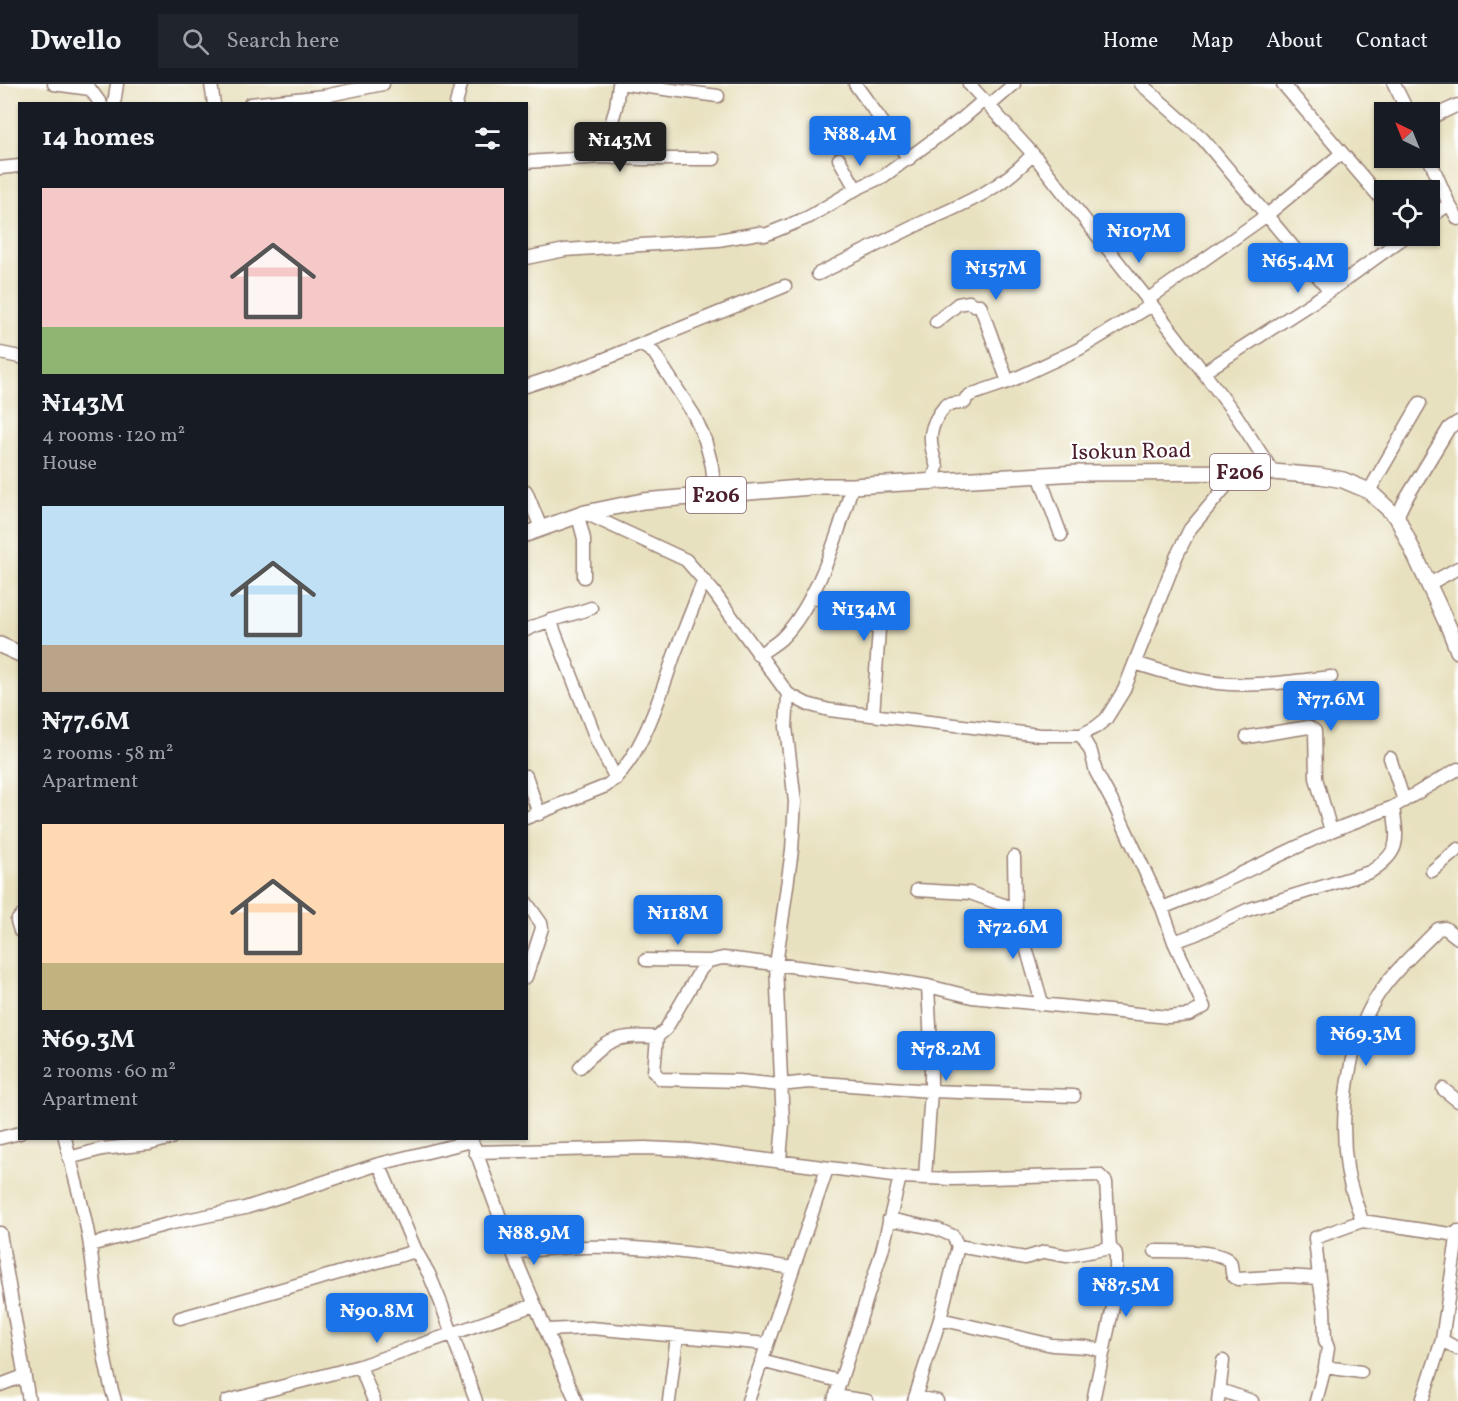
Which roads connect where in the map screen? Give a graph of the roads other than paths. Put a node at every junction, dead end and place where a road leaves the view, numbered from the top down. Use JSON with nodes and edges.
{"nodes":[{"id":1,"x":54,"y":84,"type":"edge"},
{"id":2,"x":117,"y":84,"type":"edge"},
{"id":3,"x":211,"y":84,"type":"edge"},
{"id":4,"x":382,"y":84,"type":"edge"},
{"id":5,"x":460,"y":84,"type":"edge"},
{"id":6,"x":620,"y":84,"type":"edge"},
{"id":7,"x":626,"y":84,"type":"edge"},
{"id":8,"x":855,"y":84,"type":"edge"},
{"id":9,"x":969,"y":84,"type":"edge"},
{"id":10,"x":1014,"y":84,"type":"edge"},
{"id":11,"x":1141,"y":84,"type":"edge"},
{"id":12,"x":1283,"y":84,"type":"edge"},
{"id":13,"x":1394,"y":84,"type":"edge"},
{"id":14,"x":718,"y":96,"type":"dead end"},
{"id":15,"x":100,"y":102,"type":"edge"},
{"id":16,"x":114,"y":102,"type":"edge"},
{"id":17,"x":214,"y":102,"type":"edge"},
{"id":18,"x":268,"y":102,"type":"edge"},
{"id":19,"x":456,"y":102,"type":"edge"},
{"id":20,"x":1403,"y":102,"type":"edge"},
{"id":21,"x":987,"y":103,"type":"junction"},
{"id":22,"x":1458,"y":105,"type":"edge"},
{"id":23,"x":1440,"y":113,"type":"edge"},
{"id":24,"x":1342,"y":153,"type":"junction"},
{"id":25,"x":1034,"y":154,"type":"junction"},
{"id":26,"x":602,"y":157,"type":"junction"},
{"id":27,"x":714,"y":159,"type":"dead end"},
{"id":28,"x":839,"y":159,"type":"dead end"},
{"id":29,"x":909,"y":159,"type":"junction"},
{"id":30,"x":528,"y":162,"type":"edge"},
{"id":31,"x":18,"y":166,"type":"edge"},
{"id":32,"x":0,"y":168,"type":"edge"},
{"id":33,"x":1433,"y":168,"type":"edge"},
{"id":34,"x":855,"y":189,"type":"junction"},
{"id":35,"x":1374,"y":190,"type":"edge"},
{"id":36,"x":1449,"y":204,"type":"junction"},
{"id":37,"x":1440,"y":211,"type":"edge"},
{"id":38,"x":1267,"y":215,"type":"junction"},
{"id":39,"x":1458,"y":219,"type":"edge"},
{"id":40,"x":1392,"y":246,"type":"edge"},
{"id":41,"x":528,"y":258,"type":"edge"},
{"id":42,"x":818,"y":274,"type":"dead end"},
{"id":43,"x":785,"y":286,"type":"dead end"},
{"id":44,"x":1330,"y":291,"type":"junction"},
{"id":45,"x":1150,"y":302,"type":"junction"},
{"id":46,"x":936,"y":322,"type":"dead end"},
{"id":47,"x":655,"y":340,"type":"junction"},
{"id":48,"x":642,"y":345,"type":"junction"},
{"id":49,"x":0,"y":353,"type":"edge"},
{"id":50,"x":654,"y":353,"type":"junction"},
{"id":51,"x":18,"y":357,"type":"edge"},
{"id":52,"x":1204,"y":372,"type":"junction"},
{"id":53,"x":1008,"y":382,"type":"junction"},
{"id":54,"x":528,"y":385,"type":"edge"},
{"id":55,"x":1420,"y":403,"type":"dead end"},
{"id":56,"x":1458,"y":422,"type":"edge"},
{"id":57,"x":1238,"y":472,"type":"junction"},
{"id":58,"x":1273,"y":472,"type":"junction"},
{"id":59,"x":1039,"y":475,"type":"junction"},
{"id":60,"x":922,"y":482,"type":"junction"},
{"id":61,"x":852,"y":486,"type":"junction"},
{"id":62,"x":1369,"y":491,"type":"junction"},
{"id":63,"x":715,"y":495,"type":"junction"},
{"id":64,"x":528,"y":501,"type":"edge"},
{"id":65,"x":582,"y":515,"type":"junction"},
{"id":66,"x":1397,"y":517,"type":"junction"},
{"id":67,"x":534,"y":531,"type":"edge"},
{"id":68,"x":1061,"y":536,"type":"dead end"},
{"id":69,"x":1458,"y":568,"type":"edge"},
{"id":70,"x":584,"y":577,"type":"dead end"},
{"id":71,"x":704,"y":580,"type":"junction"},
{"id":72,"x":1429,"y":584,"type":"junction"},
{"id":73,"x":811,"y":596,"type":"junction"},
{"id":74,"x":591,"y":608,"type":"dead end"},
{"id":75,"x":550,"y":621,"type":"junction"},
{"id":76,"x":528,"y":629,"type":"edge"},
{"id":77,"x":0,"y":645,"type":"edge"},
{"id":78,"x":1458,"y":651,"type":"edge"},
{"id":79,"x":18,"y":653,"type":"edge"},
{"id":80,"x":758,"y":655,"type":"junction"},
{"id":81,"x":1135,"y":663,"type":"junction"},
{"id":82,"x":1330,"y":677,"type":"dead end"},
{"id":83,"x":788,"y":694,"type":"junction"},
{"id":84,"x":873,"y":715,"type":"junction"},
{"id":85,"x":1081,"y":735,"type":"junction"},
{"id":86,"x":1247,"y":737,"type":"dead end"},
{"id":87,"x":1390,"y":759,"type":"dead end"},
{"id":88,"x":1458,"y":769,"type":"edge"},
{"id":89,"x":616,"y":779,"type":"junction"},
{"id":90,"x":528,"y":782,"type":"edge"},
{"id":91,"x":1404,"y":801,"type":"junction"},
{"id":92,"x":1393,"y":807,"type":"junction"},
{"id":93,"x":539,"y":814,"type":"junction"},
{"id":94,"x":528,"y":817,"type":"edge"},
{"id":95,"x":1331,"y":831,"type":"junction"},
{"id":96,"x":1458,"y":849,"type":"edge"},
{"id":97,"x":1014,"y":857,"type":"dead end"},
{"id":98,"x":1432,"y":871,"type":"dead end"},
{"id":99,"x":917,"y":890,"type":"dead end"},
{"id":100,"x":528,"y":905,"type":"edge"},
{"id":101,"x":1162,"y":908,"type":"junction"},
{"id":102,"x":1016,"y":909,"type":"junction"},
{"id":103,"x":1458,"y":938,"type":"edge"},
{"id":104,"x":1174,"y":942,"type":"junction"},
{"id":105,"x":646,"y":960,"type":"dead end"},
{"id":106,"x":709,"y":962,"type":"junction"},
{"id":107,"x":776,"y":964,"type":"junction"},
{"id":108,"x":528,"y":971,"type":"edge"},
{"id":109,"x":928,"y":986,"type":"junction"},
{"id":110,"x":1042,"y":1003,"type":"junction"},
{"id":111,"x":657,"y":1037,"type":"junction"},
{"id":112,"x":580,"y":1067,"type":"dead end"},
{"id":113,"x":780,"y":1085,"type":"junction"},
{"id":114,"x":1443,"y":1089,"type":"dead end"},
{"id":115,"x":931,"y":1091,"type":"junction"},
{"id":116,"x":1074,"y":1096,"type":"dead end"},
{"id":117,"x":1458,"y":1101,"type":"edge"},
{"id":118,"x":18,"y":1133,"type":"edge"},
{"id":119,"x":0,"y":1138,"type":"edge"},
{"id":120,"x":65,"y":1140,"type":"edge"},
{"id":121,"x":164,"y":1140,"type":"edge"},
{"id":122,"x":473,"y":1144,"type":"edge"},
{"id":123,"x":69,"y":1158,"type":"junction"},
{"id":124,"x":780,"y":1160,"type":"junction"},
{"id":125,"x":379,"y":1164,"type":"junction"},
{"id":126,"x":827,"y":1169,"type":"junction"},
{"id":127,"x":900,"y":1177,"type":"junction"},
{"id":128,"x":926,"y":1177,"type":"junction"},
{"id":129,"x":889,"y":1219,"type":"junction"},
{"id":130,"x":1362,"y":1221,"type":"junction"},
{"id":131,"x":0,"y":1233,"type":"edge"},
{"id":132,"x":1458,"y":1233,"type":"edge"},
{"id":133,"x":90,"y":1245,"type":"junction"},
{"id":134,"x":958,"y":1246,"type":"junction"},
{"id":135,"x":1110,"y":1248,"type":"junction"},
{"id":136,"x":416,"y":1251,"type":"junction"},
{"id":137,"x":1155,"y":1251,"type":"dead end"},
{"id":138,"x":513,"y":1253,"type":"junction"},
{"id":139,"x":792,"y":1268,"type":"junction"},
{"id":140,"x":1319,"y":1278,"type":"junction"},
{"id":141,"x":4,"y":1284,"type":"edge"},
{"id":142,"x":534,"y":1305,"type":"junction"},
{"id":143,"x":180,"y":1318,"type":"dead end"},
{"id":144,"x":940,"y":1318,"type":"junction"},
{"id":145,"x":546,"y":1330,"type":"junction"},
{"id":146,"x":451,"y":1333,"type":"junction"},
{"id":147,"x":677,"y":1336,"type":"junction"},
{"id":148,"x":1442,"y":1340,"type":"junction"},
{"id":149,"x":767,"y":1344,"type":"junction"},
{"id":150,"x":1458,"y":1349,"type":"edge"},
{"id":151,"x":1104,"y":1351,"type":"junction"},
{"id":152,"x":761,"y":1361,"type":"junction"},
{"id":153,"x":1223,"y":1361,"type":"dead end"},
{"id":154,"x":360,"y":1366,"type":"junction"},
{"id":155,"x":1325,"y":1367,"type":"junction"},
{"id":156,"x":1361,"y":1372,"type":"dead end"},
{"id":157,"x":24,"y":1376,"type":"junction"},
{"id":158,"x":839,"y":1381,"type":"junction"},
{"id":159,"x":0,"y":1386,"type":"edge"},
{"id":160,"x":1219,"y":1396,"type":"edge"},
{"id":161,"x":834,"y":1399,"type":"edge"},
{"id":162,"x":915,"y":1399,"type":"edge"},
{"id":163,"x":29,"y":1401,"type":"edge"},
{"id":164,"x":115,"y":1401,"type":"edge"},
{"id":165,"x":227,"y":1401,"type":"edge"},
{"id":166,"x":374,"y":1401,"type":"edge"},
{"id":167,"x":476,"y":1401,"type":"edge"},
{"id":168,"x":576,"y":1401,"type":"edge"},
{"id":169,"x":669,"y":1401,"type":"edge"},
{"id":170,"x":748,"y":1401,"type":"edge"},
{"id":171,"x":867,"y":1401,"type":"edge"},
{"id":172,"x":937,"y":1401,"type":"edge"},
{"id":173,"x":1093,"y":1401,"type":"edge"},
{"id":174,"x":1252,"y":1401,"type":"edge"},
{"id":175,"x":1316,"y":1401,"type":"edge"},
{"id":176,"x":1422,"y":1401,"type":"edge"}],
"edges":[{"from":1,"to":15,"type":"street"},
{"from":2,"to":16,"type":"street"},
{"from":3,"to":17,"type":"street"},
{"from":4,"to":18,"type":"street"},
{"from":5,"to":19,"type":"street"},
{"from":6,"to":26,"type":"street"},
{"from":7,"to":14,"type":"street"},
{"from":8,"to":29,"type":"street"},
{"from":9,"to":21,"type":"street"},
{"from":10,"to":21,"type":"street"},
{"from":11,"to":38,"type":"street"},
{"from":12,"to":24,"type":"street"},
{"from":13,"to":20,"type":"street"},
{"from":21,"to":25,"type":"street"},
{"from":21,"to":29,"type":"street"},
{"from":22,"to":23,"type":"street"},
{"from":24,"to":35,"type":"street"},
{"from":24,"to":38,"type":"street"},
{"from":25,"to":42,"type":"street"},
{"from":25,"to":45,"type":"street"},
{"from":26,"to":27,"type":"street"},
{"from":26,"to":30,"type":"street"},
{"from":28,"to":34,"type":"street"},
{"from":29,"to":34,"type":"street"},
{"from":31,"to":32,"type":"street"},
{"from":33,"to":36,"type":"street"},
{"from":34,"to":41,"type":"street"},
{"from":36,"to":37,"type":"street"},
{"from":36,"to":39,"type":"street"},
{"from":38,"to":44,"type":"street"},
{"from":38,"to":45,"type":"street"},
{"from":40,"to":44,"type":"street"},
{"from":43,"to":47,"type":"street"},
{"from":44,"to":52,"type":"street"},
{"from":45,"to":52,"type":"street"},
{"from":45,"to":53,"type":"street"},
{"from":46,"to":53,"type":"street"},
{"from":47,"to":48,"type":"street"},
{"from":47,"to":50,"type":"street"},
{"from":48,"to":50,"type":"street"},
{"from":48,"to":54,"type":"street"},
{"from":49,"to":51,"type":"street"},
{"from":50,"to":63,"type":"street"},
{"from":52,"to":58,"type":"street"},
{"from":53,"to":60,"type":"street"},
{"from":55,"to":62,"type":"street"},
{"from":56,"to":66,"type":"street"},
{"from":57,"to":58,"type":"main road","name":"Isokun Road","number":"F206"},
{"from":57,"to":59,"type":"main road","name":"Isokun Road","number":"F206"},
{"from":57,"to":81,"type":"street"},
{"from":58,"to":62,"type":"main road","name":"Isokun Road","number":"F206"},
{"from":59,"to":60,"type":"main road","name":"Isokun Road","number":"F206"},
{"from":59,"to":68,"type":"street"},
{"from":60,"to":61,"type":"main road","number":"F206"},
{"from":61,"to":63,"type":"main road","number":"F206"},
{"from":61,"to":73,"type":"street"},
{"from":62,"to":66,"type":"main road","name":"Isokun Road","number":"F206"},
{"from":63,"to":65,"type":"main road","number":"F206"},
{"from":64,"to":67,"type":"street"},
{"from":65,"to":67,"type":"main road","number":"F206"},
{"from":65,"to":70,"type":"street"},
{"from":65,"to":71,"type":"street"},
{"from":66,"to":72,"type":"main road","name":"Isokun Road","number":"F206"},
{"from":69,"to":72,"type":"street"},
{"from":71,"to":80,"type":"street"},
{"from":71,"to":89,"type":"street"},
{"from":72,"to":78,"type":"main road","name":"Isokun Road","number":"F206"},
{"from":73,"to":80,"type":"street"},
{"from":73,"to":84,"type":"street"},
{"from":74,"to":75,"type":"street"},
{"from":75,"to":76,"type":"street"},
{"from":75,"to":89,"type":"street"},
{"from":77,"to":79,"type":"main road"},
{"from":80,"to":83,"type":"street"},
{"from":81,"to":82,"type":"street"},
{"from":81,"to":85,"type":"street"},
{"from":83,"to":84,"type":"street"},
{"from":83,"to":107,"type":"street"},
{"from":84,"to":85,"type":"street"},
{"from":85,"to":101,"type":"street"},
{"from":86,"to":95,"type":"street"},
{"from":87,"to":91,"type":"street"},
{"from":88,"to":91,"type":"street"},
{"from":89,"to":93,"type":"street"},
{"from":90,"to":93,"type":"street"},
{"from":91,"to":92,"type":"street"},
{"from":92,"to":95,"type":"street"},
{"from":92,"to":104,"type":"street"},
{"from":93,"to":94,"type":"street"},
{"from":95,"to":101,"type":"street"},
{"from":96,"to":98,"type":"street"},
{"from":97,"to":102,"type":"street"},
{"from":99,"to":102,"type":"street"},
{"from":100,"to":108,"type":"street"},
{"from":101,"to":104,"type":"street"},
{"from":102,"to":110,"type":"street"},
{"from":103,"to":130,"type":"street"},
{"from":104,"to":110,"type":"street"},
{"from":105,"to":106,"type":"street"},
{"from":106,"to":107,"type":"street"},
{"from":106,"to":111,"type":"street"},
{"from":107,"to":109,"type":"street"},
{"from":107,"to":113,"type":"street"},
{"from":109,"to":110,"type":"street"},
{"from":109,"to":115,"type":"street"},
{"from":111,"to":112,"type":"street"},
{"from":111,"to":113,"type":"street"},
{"from":113,"to":115,"type":"street"},
{"from":113,"to":124,"type":"street"},
{"from":114,"to":117,"type":"street"},
{"from":115,"to":116,"type":"street"},
{"from":115,"to":128,"type":"street"},
{"from":118,"to":119,"type":"street"},
{"from":120,"to":123,"type":"street"},
{"from":121,"to":123,"type":"street"},
{"from":122,"to":124,"type":"street"},
{"from":122,"to":125,"type":"street"},
{"from":122,"to":138,"type":"street"},
{"from":123,"to":133,"type":"street"},
{"from":124,"to":126,"type":"street"},
{"from":125,"to":133,"type":"street"},
{"from":125,"to":136,"type":"street"},
{"from":126,"to":127,"type":"street"},
{"from":126,"to":139,"type":"street"},
{"from":127,"to":128,"type":"street"},
{"from":127,"to":129,"type":"street"},
{"from":128,"to":135,"type":"street"},
{"from":129,"to":134,"type":"street"},
{"from":129,"to":158,"type":"street"},
{"from":130,"to":132,"type":"street"},
{"from":130,"to":140,"type":"street"},
{"from":131,"to":141,"type":"street"},
{"from":132,"to":148,"type":"street"},
{"from":133,"to":164,"type":"street"},
{"from":134,"to":135,"type":"street"},
{"from":134,"to":144,"type":"street"},
{"from":135,"to":151,"type":"street"},
{"from":136,"to":143,"type":"street"},
{"from":136,"to":146,"type":"street"},
{"from":137,"to":140,"type":"street"},
{"from":138,"to":139,"type":"street"},
{"from":138,"to":142,"type":"street"},
{"from":139,"to":149,"type":"street"},
{"from":140,"to":155,"type":"street"},
{"from":141,"to":157,"type":"street"},
{"from":142,"to":145,"type":"street"},
{"from":142,"to":146,"type":"street"},
{"from":144,"to":151,"type":"street"},
{"from":144,"to":162,"type":"street"},
{"from":145,"to":147,"type":"street"},
{"from":145,"to":168,"type":"street"},
{"from":146,"to":154,"type":"street"},
{"from":146,"to":167,"type":"street"},
{"from":147,"to":149,"type":"street"},
{"from":147,"to":169,"type":"street"},
{"from":148,"to":150,"type":"street"},
{"from":148,"to":176,"type":"street"},
{"from":149,"to":152,"type":"street"},
{"from":151,"to":173,"type":"street"},
{"from":152,"to":158,"type":"street"},
{"from":152,"to":170,"type":"street"},
{"from":153,"to":160,"type":"street"},
{"from":154,"to":165,"type":"street"},
{"from":154,"to":166,"type":"street"},
{"from":155,"to":156,"type":"street"},
{"from":155,"to":175,"type":"street"},
{"from":157,"to":159,"type":"street"},
{"from":157,"to":163,"type":"street"},
{"from":158,"to":161,"type":"street"},
{"from":160,"to":174,"type":"street"},
{"from":161,"to":171,"type":"street"},
{"from":162,"to":172,"type":"street"}]}
